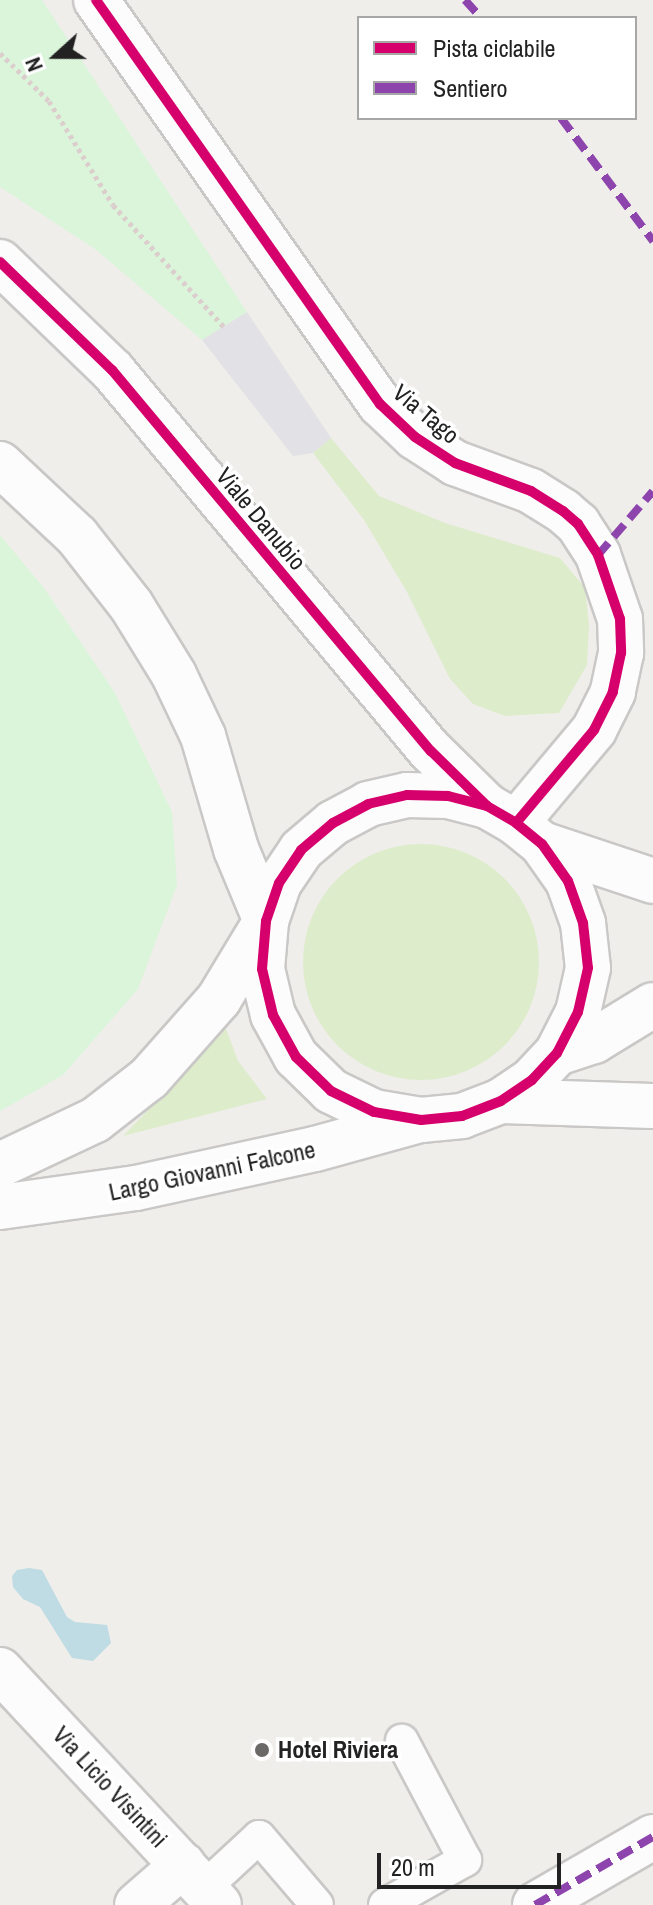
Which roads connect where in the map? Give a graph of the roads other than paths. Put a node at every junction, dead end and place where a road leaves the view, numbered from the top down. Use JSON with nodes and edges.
{"nodes":[{"id":1,"x":96,"y":0,"type":"edge"},
{"id":2,"x":0,"y":262,"type":"edge"},
{"id":3,"x":0,"y":464,"type":"edge"},
{"id":4,"x":515,"y":824,"type":"junction"},
{"id":5,"x":653,"y":881,"type":"edge"},
{"id":6,"x":266,"y":921,"type":"junction"},
{"id":7,"x":653,"y":1005,"type":"edge"},
{"id":8,"x":557,"y":1053,"type":"junction"},
{"id":9,"x":501,"y":1101,"type":"junction"},
{"id":10,"x":653,"y":1106,"type":"edge"},
{"id":11,"x":421,"y":1120,"type":"junction"},
{"id":12,"x":0,"y":1165,"type":"edge"},
{"id":13,"x":0,"y":1207,"type":"edge"},
{"id":14,"x":0,"y":1670,"type":"edge"},
{"id":15,"x":402,"y":1741,"type":"dead end"},
{"id":16,"x":653,"y":1837,"type":"edge"},
{"id":17,"x":202,"y":1886,"type":"edge"},
{"id":18,"x":137,"y":1905,"type":"edge"},
{"id":19,"x":317,"y":1905,"type":"edge"},
{"id":20,"x":385,"y":1905,"type":"edge"},
{"id":21,"x":535,"y":1905,"type":"edge"}],
"edges":[{"from":1,"to":4,"type":"street","name":"Via Tago"},
{"from":2,"to":4,"type":"street","name":"Viale Danubio"},
{"from":3,"to":6,"type":"street"},
{"from":4,"to":5,"type":"street","name":"Largo Giovanni Falcone"},
{"from":4,"to":6,"type":"street","name":"Largo Giovanni Falcone"},
{"from":4,"to":8,"type":"street","name":"Largo Giovanni Falcone"},
{"from":6,"to":11,"type":"street","name":"Largo Giovanni Falcone"},
{"from":6,"to":12,"type":"street","name":"Largo Giovanni Falcone"},
{"from":7,"to":8,"type":"street","name":"Largo Giovanni Falcone"},
{"from":8,"to":9,"type":"street","name":"Largo Giovanni Falcone"},
{"from":9,"to":10,"type":"street","name":"Largo Giovanni Falcone"},
{"from":9,"to":11,"type":"street","name":"Largo Giovanni Falcone"},
{"from":11,"to":13,"type":"street","name":"Largo Giovanni Falcone"},
{"from":14,"to":17,"type":"street","name":"Via Licio Visintini"},
{"from":15,"to":20,"type":"lane"},
{"from":16,"to":21,"type":"street"},
{"from":17,"to":18,"type":"street"},
{"from":17,"to":19,"type":"lane"}]}
